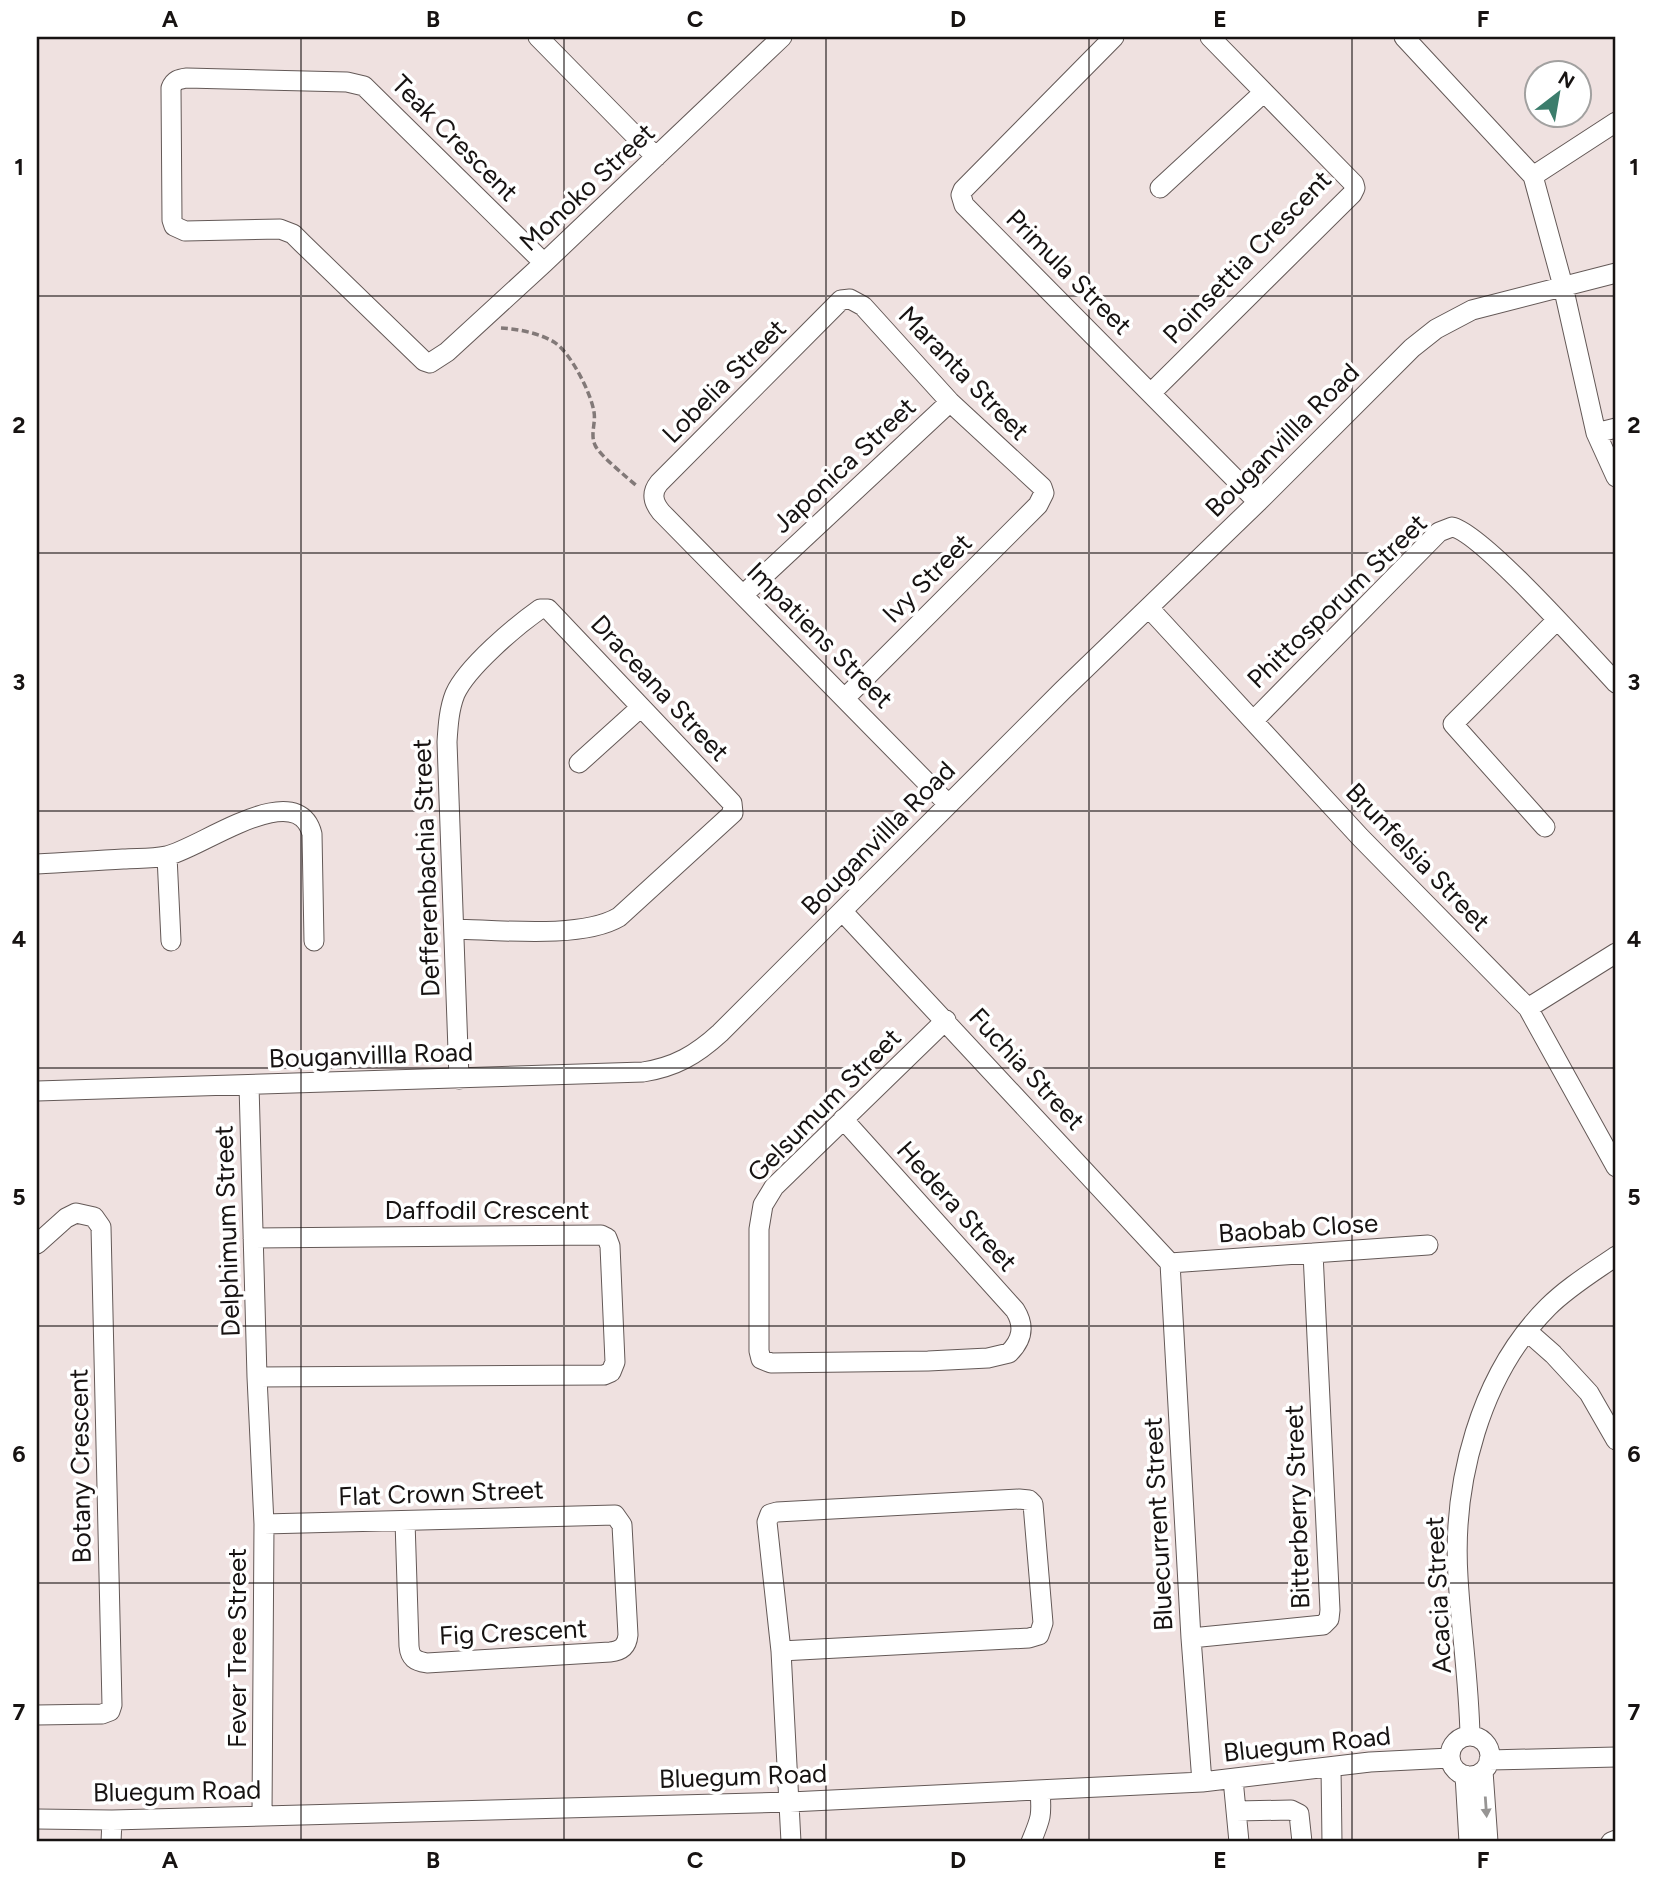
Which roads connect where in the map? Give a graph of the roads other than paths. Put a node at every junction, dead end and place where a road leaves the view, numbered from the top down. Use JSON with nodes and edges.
{"nodes":[{"id":1,"x":538,"y":37,"type":"edge"},
{"id":2,"x":1114,"y":37,"type":"edge"},
{"id":3,"x":1210,"y":37,"type":"edge"},
{"id":4,"x":1404,"y":37,"type":"edge"},
{"id":5,"x":770,"y":41,"type":"edge"},
{"id":6,"x":1263,"y":93,"type":"junction"},
{"id":7,"x":1616,"y":122,"type":"edge"},
{"id":8,"x":656,"y":157,"type":"junction"},
{"id":9,"x":1532,"y":176,"type":"junction"},
{"id":10,"x":1160,"y":188,"type":"dead end"},
{"id":11,"x":544,"y":264,"type":"junction"},
{"id":12,"x":1616,"y":273,"type":"edge"},
{"id":13,"x":1563,"y":286,"type":"junction"},
{"id":14,"x":841,"y":300,"type":"joint"},
{"id":15,"x":422,"y":359,"type":"joint"},
{"id":16,"x":1152,"y":392,"type":"junction"},
{"id":17,"x":950,"y":402,"type":"junction"},
{"id":18,"x":1616,"y":428,"type":"edge"},
{"id":19,"x":1596,"y":433,"type":"junction"},
{"id":20,"x":1616,"y":477,"type":"edge"},
{"id":21,"x":1044,"y":494,"type":"joint"},
{"id":22,"x":1258,"y":502,"type":"junction"},
{"id":23,"x":655,"y":503,"type":"joint"},
{"id":24,"x":743,"y":595,"type":"junction"},
{"id":25,"x":542,"y":608,"type":"joint"},
{"id":26,"x":1149,"y":608,"type":"junction"},
{"id":27,"x":1557,"y":620,"type":"junction"},
{"id":28,"x":1616,"y":683,"type":"edge"},
{"id":29,"x":845,"y":698,"type":"junction"},
{"id":30,"x":640,"y":708,"type":"junction"},
{"id":31,"x":1254,"y":720,"type":"junction"},
{"id":32,"x":579,"y":763,"type":"dead end"},
{"id":33,"x":948,"y":804,"type":"junction"},
{"id":34,"x":1545,"y":827,"type":"dead end"},
{"id":35,"x":167,"y":856,"type":"junction"},
{"id":36,"x":37,"y":864,"type":"edge"},
{"id":37,"x":842,"y":912,"type":"junction"},
{"id":38,"x":455,"y":929,"type":"junction"},
{"id":39,"x":171,"y":941,"type":"dead end"},
{"id":40,"x":314,"y":941,"type":"dead end"},
{"id":41,"x":1616,"y":953,"type":"edge"},
{"id":42,"x":1528,"y":1008,"type":"junction"},
{"id":43,"x":946,"y":1020,"type":"junction"},
{"id":44,"x":458,"y":1079,"type":"junction"},
{"id":45,"x":249,"y":1084,"type":"junction"},
{"id":46,"x":37,"y":1091,"type":"edge"},
{"id":47,"x":843,"y":1119,"type":"junction"},
{"id":48,"x":1616,"y":1167,"type":"edge"},
{"id":49,"x":253,"y":1238,"type":"junction"},
{"id":50,"x":37,"y":1244,"type":"edge"},
{"id":51,"x":1429,"y":1245,"type":"dead end"},
{"id":52,"x":1313,"y":1253,"type":"junction"},
{"id":53,"x":1616,"y":1256,"type":"edge"},
{"id":54,"x":1170,"y":1263,"type":"junction"},
{"id":55,"x":1528,"y":1332,"type":"junction"},
{"id":56,"x":762,"y":1361,"type":"joint"},
{"id":57,"x":257,"y":1377,"type":"junction"},
{"id":58,"x":1616,"y":1440,"type":"edge"},
{"id":59,"x":619,"y":1517,"type":"joint"},
{"id":60,"x":405,"y":1521,"type":"junction"},
{"id":61,"x":264,"y":1524,"type":"junction"},
{"id":62,"x":1191,"y":1638,"type":"junction"},
{"id":63,"x":781,"y":1651,"type":"junction"},
{"id":64,"x":37,"y":1714,"type":"edge"},
{"id":65,"x":1470,"y":1736,"type":"junction"},
{"id":66,"x":1616,"y":1757,"type":"edge"},
{"id":67,"x":1450,"y":1758,"type":"junction"},
{"id":68,"x":1331,"y":1767,"type":"junction"},
{"id":69,"x":1479,"y":1769,"type":"junction"},
{"id":70,"x":1233,"y":1779,"type":"junction"},
{"id":71,"x":1202,"y":1782,"type":"junction"},
{"id":72,"x":1040,"y":1790,"type":"junction"},
{"id":73,"x":790,"y":1802,"type":"junction"},
{"id":74,"x":1236,"y":1811,"type":"junction"},
{"id":75,"x":262,"y":1815,"type":"junction"},
{"id":76,"x":37,"y":1819,"type":"edge"},
{"id":77,"x":112,"y":1821,"type":"junction"},
{"id":78,"x":1616,"y":1840,"type":"edge"},
{"id":79,"x":111,"y":1842,"type":"edge"},
{"id":80,"x":791,"y":1842,"type":"edge"},
{"id":81,"x":1031,"y":1842,"type":"edge"},
{"id":82,"x":1239,"y":1842,"type":"edge"},
{"id":83,"x":1302,"y":1842,"type":"edge"},
{"id":84,"x":1332,"y":1842,"type":"edge"},
{"id":85,"x":1469,"y":1842,"type":"edge"},
{"id":86,"x":1488,"y":1842,"type":"edge"},
{"id":87,"x":1611,"y":1842,"type":"edge"}],
"edges":[{"from":1,"to":8,"type":"street"},
{"from":2,"to":16,"type":"street","name":"Primula Street"},
{"from":3,"to":6,"type":"street","name":"Poinsettia Crescent"},
{"from":4,"to":9,"type":"street"},
{"from":5,"to":8,"type":"street","name":"Monoko Street"},
{"from":6,"to":10,"type":"street"},
{"from":6,"to":16,"type":"street","name":"Poinsettia Crescent"},
{"from":7,"to":9,"type":"street"},
{"from":8,"to":11,"type":"street","name":"Monoko Street"},
{"from":9,"to":13,"type":"street"},
{"from":11,"to":15,"type":"street","name":"Monoko Street"},
{"from":11,"to":15,"type":"street","name":"Teak Crescent"},
{"from":12,"to":13,"type":"street","name":"Bouganvillla Road"},
{"from":13,"to":19,"type":"street"},
{"from":13,"to":22,"type":"street","name":"Bouganvillla Road"},
{"from":14,"to":17,"type":"street","name":"Maranta Street"},
{"from":14,"to":23,"type":"street","name":"Lobelia Street"},
{"from":16,"to":22,"type":"street","name":"Primula Street"},
{"from":17,"to":21,"type":"street","name":"Maranta Street"},
{"from":17,"to":24,"type":"street","name":"Japonica Street"},
{"from":18,"to":19,"type":"street"},
{"from":19,"to":20,"type":"street"},
{"from":21,"to":29,"type":"street","name":"Ivy Street"},
{"from":22,"to":26,"type":"street","name":"Bouganvillla Road"},
{"from":23,"to":24,"type":"street","name":"Impatiens Street"},
{"from":24,"to":29,"type":"street","name":"Impatiens Street"},
{"from":25,"to":30,"type":"street","name":"Draceana Street"},
{"from":25,"to":38,"type":"street","name":"Defferenbachia Street"},
{"from":26,"to":31,"type":"street","name":"Brunfelsia Street"},
{"from":26,"to":33,"type":"street","name":"Bouganvillla Road"},
{"from":27,"to":28,"type":"street"},
{"from":27,"to":31,"type":"street","name":"Phittosporum Street"},
{"from":27,"to":34,"type":"street"},
{"from":29,"to":33,"type":"street","name":"Impatiens Street"},
{"from":30,"to":32,"type":"street"},
{"from":30,"to":38,"type":"street","name":"Draceana Street"},
{"from":31,"to":42,"type":"street","name":"Brunfelsia Street"},
{"from":33,"to":37,"type":"street","name":"Bouganvillla Road"},
{"from":35,"to":36,"type":"street"},
{"from":35,"to":39,"type":"street"},
{"from":35,"to":40,"type":"street"},
{"from":37,"to":43,"type":"street","name":"Fuchia Street"},
{"from":37,"to":44,"type":"street","name":"Bouganvillla Road"},
{"from":38,"to":44,"type":"street","name":"Defferenbachia Street"},
{"from":41,"to":42,"type":"street"},
{"from":42,"to":48,"type":"street","name":"Brunfelsia Street"},
{"from":43,"to":47,"type":"street","name":"Gelsumum Street"},
{"from":43,"to":54,"type":"street","name":"Fuchia Street"},
{"from":44,"to":45,"type":"street","name":"Bouganvillla Road"},
{"from":45,"to":46,"type":"street","name":"Bouganvillla Road"},
{"from":45,"to":49,"type":"street","name":"Delphimum Street"},
{"from":47,"to":56,"type":"street","name":"Gelsumum Street"},
{"from":47,"to":56,"type":"street","name":"Hedera Street"},
{"from":49,"to":57,"type":"street","name":"Delphimum Street"},
{"from":49,"to":57,"type":"street","name":"Daffodil Crescent"},
{"from":50,"to":64,"type":"street","name":"Botany Crescent"},
{"from":51,"to":52,"type":"street","name":"Baobab Close"},
{"from":52,"to":54,"type":"street","name":"Baobab Close"},
{"from":52,"to":62,"type":"street","name":"Bitterberry Street"},
{"from":53,"to":55,"type":"street","name":"Acacia Street"},
{"from":54,"to":62,"type":"street","name":"Bluecurrent Street"},
{"from":55,"to":58,"type":"street"},
{"from":55,"to":65,"type":"street","name":"Acacia Street"},
{"from":57,"to":61,"type":"street","name":"Delphimum Street"},
{"from":59,"to":60,"type":"street","name":"Flat Crown Street"},
{"from":59,"to":60,"type":"street","name":"Fig Crescent"},
{"from":60,"to":61,"type":"street","name":"Flat Crown Street"},
{"from":61,"to":75,"type":"street","name":"Fever Tree Street"},
{"from":62,"to":71,"type":"street","name":"Bluecurrent Street"},
{"from":63,"to":63,"type":"street"},
{"from":63,"to":73,"type":"street"},
{"from":65,"to":67,"type":"street"},
{"from":65,"to":69,"type":"street"},
{"from":66,"to":69,"type":"street"},
{"from":67,"to":68,"type":"street","name":"Bluegum Road"},
{"from":67,"to":69,"type":"street"},
{"from":68,"to":70,"type":"street","name":"Bluegum Road"},
{"from":68,"to":84,"type":"street"},
{"from":69,"to":85,"type":"street"},
{"from":69,"to":86,"type":"street","one_way":true},
{"from":70,"to":71,"type":"street","name":"Bluegum Road"},
{"from":70,"to":74,"type":"street"},
{"from":71,"to":72,"type":"street","name":"Bluegum Road"},
{"from":72,"to":73,"type":"street","name":"Bluegum Road"},
{"from":72,"to":81,"type":"street"},
{"from":73,"to":75,"type":"street","name":"Bluegum Road"},
{"from":73,"to":80,"type":"street"},
{"from":74,"to":82,"type":"street"},
{"from":74,"to":83,"type":"street"},
{"from":75,"to":77,"type":"street","name":"Bluegum Road"},
{"from":76,"to":77,"type":"street","name":"Bluegum Road"},
{"from":77,"to":79,"type":"street"},
{"from":78,"to":87,"type":"street"}]}
